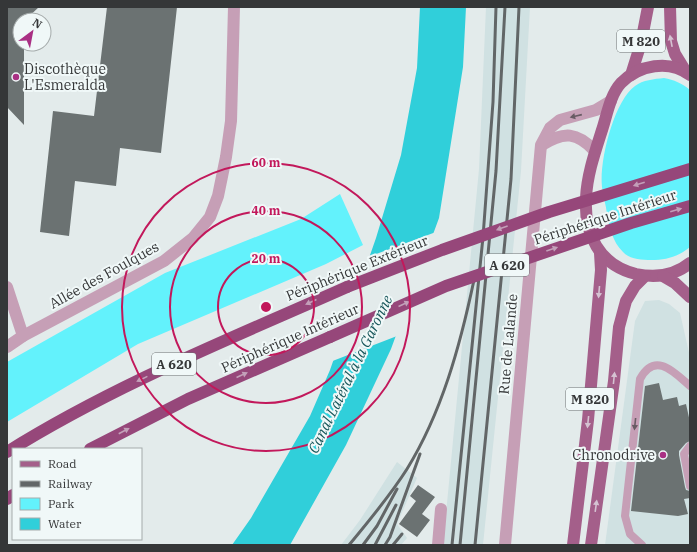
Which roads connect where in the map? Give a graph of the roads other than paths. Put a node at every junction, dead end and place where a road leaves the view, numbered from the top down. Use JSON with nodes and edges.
{"nodes":[{"id":1,"x":234,"y":7,"type":"edge"},
{"id":2,"x":648,"y":7,"type":"edge"},
{"id":3,"x":670,"y":7,"type":"edge"},
{"id":4,"x":688,"y":73,"type":"edge"},
{"id":5,"x":631,"y":75,"type":"junction"},
{"id":6,"x":611,"y":101,"type":"junction"},
{"id":7,"x":541,"y":145,"type":"junction"},
{"id":8,"x":595,"y":151,"type":"junction"},
{"id":9,"x":690,"y":169,"type":"edge"},
{"id":10,"x":690,"y":206,"type":"edge"},
{"id":11,"x":600,"y":254,"type":"junction"},
{"id":12,"x":690,"y":263,"type":"edge"},
{"id":13,"x":645,"y":276,"type":"junction"},
{"id":14,"x":663,"y":276,"type":"junction"},
{"id":15,"x":7,"y":287,"type":"edge"},
{"id":16,"x":690,"y":297,"type":"edge"},
{"id":17,"x":23,"y":336,"type":"junction"},
{"id":18,"x":7,"y":347,"type":"edge"},
{"id":19,"x":690,"y":386,"type":"edge"},
{"id":20,"x":690,"y":446,"type":"edge"},
{"id":21,"x":13,"y":448,"type":"edge"},
{"id":22,"x":92,"y":448,"type":"edge"},
{"id":23,"x":690,"y":486,"type":"edge"},
{"id":24,"x":441,"y":509,"type":"dead end"},
{"id":25,"x":438,"y":545,"type":"edge"},
{"id":26,"x":505,"y":545,"type":"edge"},
{"id":27,"x":573,"y":545,"type":"edge"},
{"id":28,"x":590,"y":545,"type":"edge"},
{"id":29,"x":642,"y":545,"type":"edge"}],
"edges":[{"from":1,"to":17,"type":"street","name":"Allée des Foulques"},
{"from":2,"to":5,"type":"main road","number":"M 820"},
{"from":4,"to":3,"type":"main road","number":"M 820","one_way":true},
{"from":4,"to":5,"type":"main road"},
{"from":5,"to":6,"type":"main road"},
{"from":6,"to":7,"type":"street","name":"Rue de Lalande","one_way":true},
{"from":6,"to":8,"type":"main road"},
{"from":7,"to":8,"type":"street"},
{"from":7,"to":26,"type":"street","name":"Rue de Lalande"},
{"from":8,"to":11,"type":"main road"},
{"from":9,"to":21,"type":"highway","name":"Périphérique Extérieur","number":"A 620","one_way":true,"bridge":true},
{"from":22,"to":10,"type":"highway","name":"Périphérique Intérieur","number":"A 620","one_way":true,"bridge":true},
{"from":11,"to":13,"type":"main road"},
{"from":11,"to":27,"type":"main road","number":"M 820","one_way":true},
{"from":12,"to":14,"type":"main road"},
{"from":13,"to":14,"type":"main road"},
{"from":28,"to":13,"type":"main road","number":"M 820","one_way":true},
{"from":14,"to":16,"type":"main road"},
{"from":15,"to":17,"type":"street"},
{"from":17,"to":18,"type":"street","name":"Allée des Foulques"},
{"from":19,"to":29,"type":"lane","one_way":true},
{"from":20,"to":23,"type":"lane"},
{"from":24,"to":25,"type":"street"}]}
